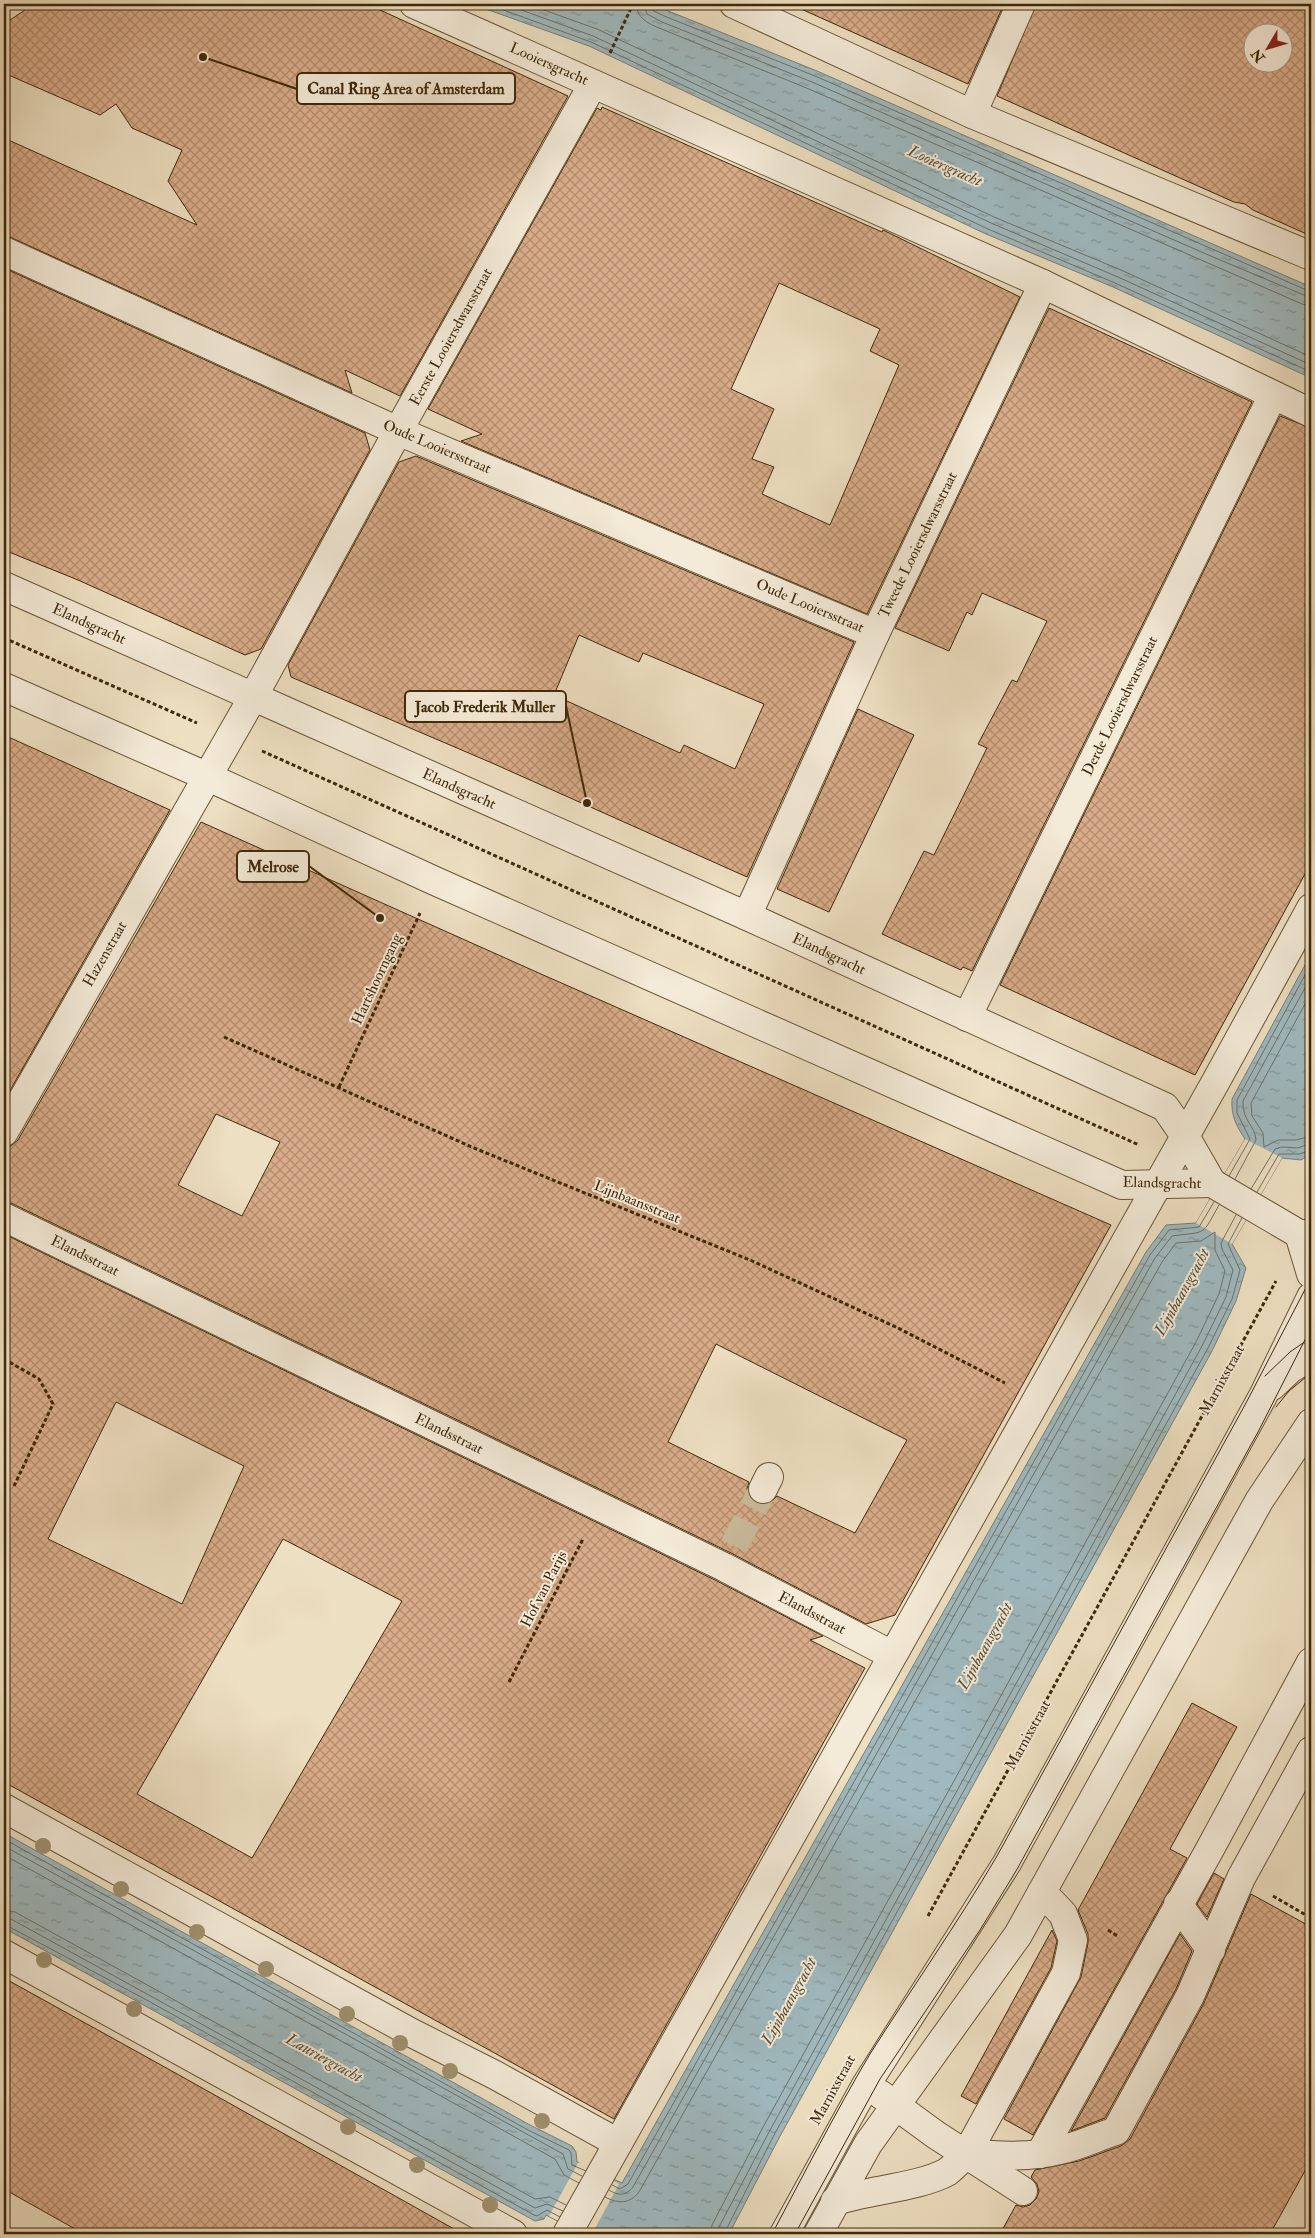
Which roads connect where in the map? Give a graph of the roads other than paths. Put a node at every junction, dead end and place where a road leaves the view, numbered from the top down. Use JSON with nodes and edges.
{"nodes":[{"id":1,"x":414,"y":4,"type":"edge"},
{"id":2,"x":734,"y":4,"type":"edge"},
{"id":3,"x":1021,"y":4,"type":"edge"},
{"id":4,"x":593,"y":84,"type":"junction"},
{"id":5,"x":972,"y":114,"type":"junction"},
{"id":6,"x":4,"y":251,"type":"edge"},
{"id":7,"x":1311,"y":256,"type":"edge"},
{"id":8,"x":1043,"y":284,"type":"junction"},
{"id":9,"x":1273,"y":395,"type":"junction"},
{"id":10,"x":1311,"y":413,"type":"edge"},
{"id":11,"x":398,"y":431,"type":"junction"},
{"id":12,"x":4,"y":586,"type":"edge"},
{"id":13,"x":875,"y":634,"type":"junction"},
{"id":14,"x":4,"y":687,"type":"edge"},
{"id":15,"x":253,"y":697,"type":"junction"},
{"id":16,"x":229,"y":737,"type":"joint"},
{"id":17,"x":206,"y":776,"type":"junction"},
{"id":18,"x":1311,"y":908,"type":"edge"},
{"id":19,"x":747,"y":916,"type":"junction"},
{"id":20,"x":967,"y":1017,"type":"junction"},
{"id":21,"x":4,"y":1132,"type":"edge"},
{"id":22,"x":1185,"y":1136,"type":"junction"},
{"id":23,"x":1212,"y":1183,"type":"junction"},
{"id":24,"x":1156,"y":1186,"type":"junction"},
{"id":25,"x":4,"y":1217,"type":"edge"},
{"id":26,"x":1305,"y":1234,"type":"edge"},
{"id":27,"x":1311,"y":1274,"type":"edge"},
{"id":28,"x":1311,"y":1297,"type":"edge"},
{"id":29,"x":1311,"y":1356,"type":"edge"},
{"id":30,"x":1263,"y":1396,"type":"junction"},
{"id":31,"x":1311,"y":1423,"type":"edge"},
{"id":32,"x":892,"y":1655,"type":"junction"},
{"id":33,"x":1311,"y":1662,"type":"edge"},
{"id":34,"x":1311,"y":1751,"type":"edge"},
{"id":35,"x":4,"y":1808,"type":"edge"},
{"id":36,"x":1042,"y":1892,"type":"junction"},
{"id":37,"x":1178,"y":1904,"type":"junction"},
{"id":38,"x":1211,"y":1950,"type":"junction"},
{"id":39,"x":4,"y":1954,"type":"edge"},
{"id":40,"x":866,"y":2085,"type":"junction"},
{"id":41,"x":896,"y":2104,"type":"junction"},
{"id":42,"x":618,"y":2143,"type":"junction"},
{"id":43,"x":967,"y":2153,"type":"junction"},
{"id":44,"x":1040,"y":2154,"type":"junction"},
{"id":45,"x":1024,"y":2191,"type":"dead end"},
{"id":46,"x":836,"y":2201,"type":"junction"},
{"id":47,"x":569,"y":2231,"type":"edge"},
{"id":48,"x":513,"y":2234,"type":"edge"},
{"id":49,"x":784,"y":2234,"type":"edge"},
{"id":50,"x":818,"y":2234,"type":"edge"}],
"edges":[{"from":1,"to":4,"type":"street","name":"Looiersgracht"},
{"from":2,"to":5,"type":"street"},
{"from":3,"to":5,"type":"street"},
{"from":4,"to":8,"type":"street","name":"Looiersgracht"},
{"from":4,"to":11,"type":"street","name":"Eerste Looiersdwarsstraat"},
{"from":5,"to":7,"type":"street"},
{"from":6,"to":11,"type":"street","name":"Oude Looiersstraat"},
{"from":8,"to":9,"type":"street","name":"Looiersgracht"},
{"from":8,"to":13,"type":"street","name":"Tweede Looiersdwarsstraat"},
{"from":9,"to":10,"type":"street","name":"Looiersgracht"},
{"from":9,"to":20,"type":"street","name":"Derde Looiersdwarsstraat"},
{"from":11,"to":13,"type":"street","name":"Oude Looiersstraat"},
{"from":11,"to":15,"type":"street","name":"Eerste Looiersdwarsstraat"},
{"from":12,"to":15,"type":"street","name":"Elandsgracht"},
{"from":13,"to":19,"type":"street","name":"Tweede Looiersdwarsstraat"},
{"from":14,"to":17,"type":"street","name":"Elandsgracht"},
{"from":15,"to":16,"type":"street","name":"Eerste Looiersdwarsstraat"},
{"from":15,"to":19,"type":"street","name":"Elandsgracht"},
{"from":16,"to":17,"type":"street","name":"Hazenstraat"},
{"from":17,"to":21,"type":"street","name":"Hazenstraat"},
{"from":17,"to":24,"type":"street","name":"Elandsgracht"},
{"from":18,"to":22,"type":"street"},
{"from":19,"to":20,"type":"street","name":"Elandsgracht"},
{"from":20,"to":22,"type":"street","name":"Elandsgracht"},
{"from":22,"to":23,"type":"street","name":"Elandsgracht"},
{"from":22,"to":24,"type":"street"},
{"from":23,"to":24,"type":"street","name":"Elandsgracht"},
{"from":23,"to":26,"type":"street"},
{"from":24,"to":32,"type":"street"},
{"from":25,"to":32,"type":"street","name":"Elandsstraat"},
{"from":26,"to":27,"type":"street"},
{"from":28,"to":30,"type":"street","name":"Marnixstraat"},
{"from":29,"to":30,"type":"street"},
{"from":30,"to":40,"type":"street","name":"Marnixstraat"},
{"from":31,"to":36,"type":"street"},
{"from":32,"to":42,"type":"street"},
{"from":33,"to":37,"type":"street"},
{"from":34,"to":38,"type":"street"},
{"from":35,"to":42,"type":"street"},
{"from":36,"to":41,"type":"street"},
{"from":36,"to":43,"type":"street"},
{"from":37,"to":38,"type":"street"},
{"from":37,"to":44,"type":"street"},
{"from":38,"to":44,"type":"street"},
{"from":39,"to":48,"type":"street"},
{"from":40,"to":41,"type":"street"},
{"from":40,"to":49,"type":"street","name":"Marnixstraat"},
{"from":41,"to":43,"type":"street"},
{"from":41,"to":46,"type":"street"},
{"from":42,"to":47,"type":"street"},
{"from":43,"to":44,"type":"street"},
{"from":43,"to":45,"type":"street"},
{"from":43,"to":46,"type":"street"},
{"from":46,"to":50,"type":"street"}]}
